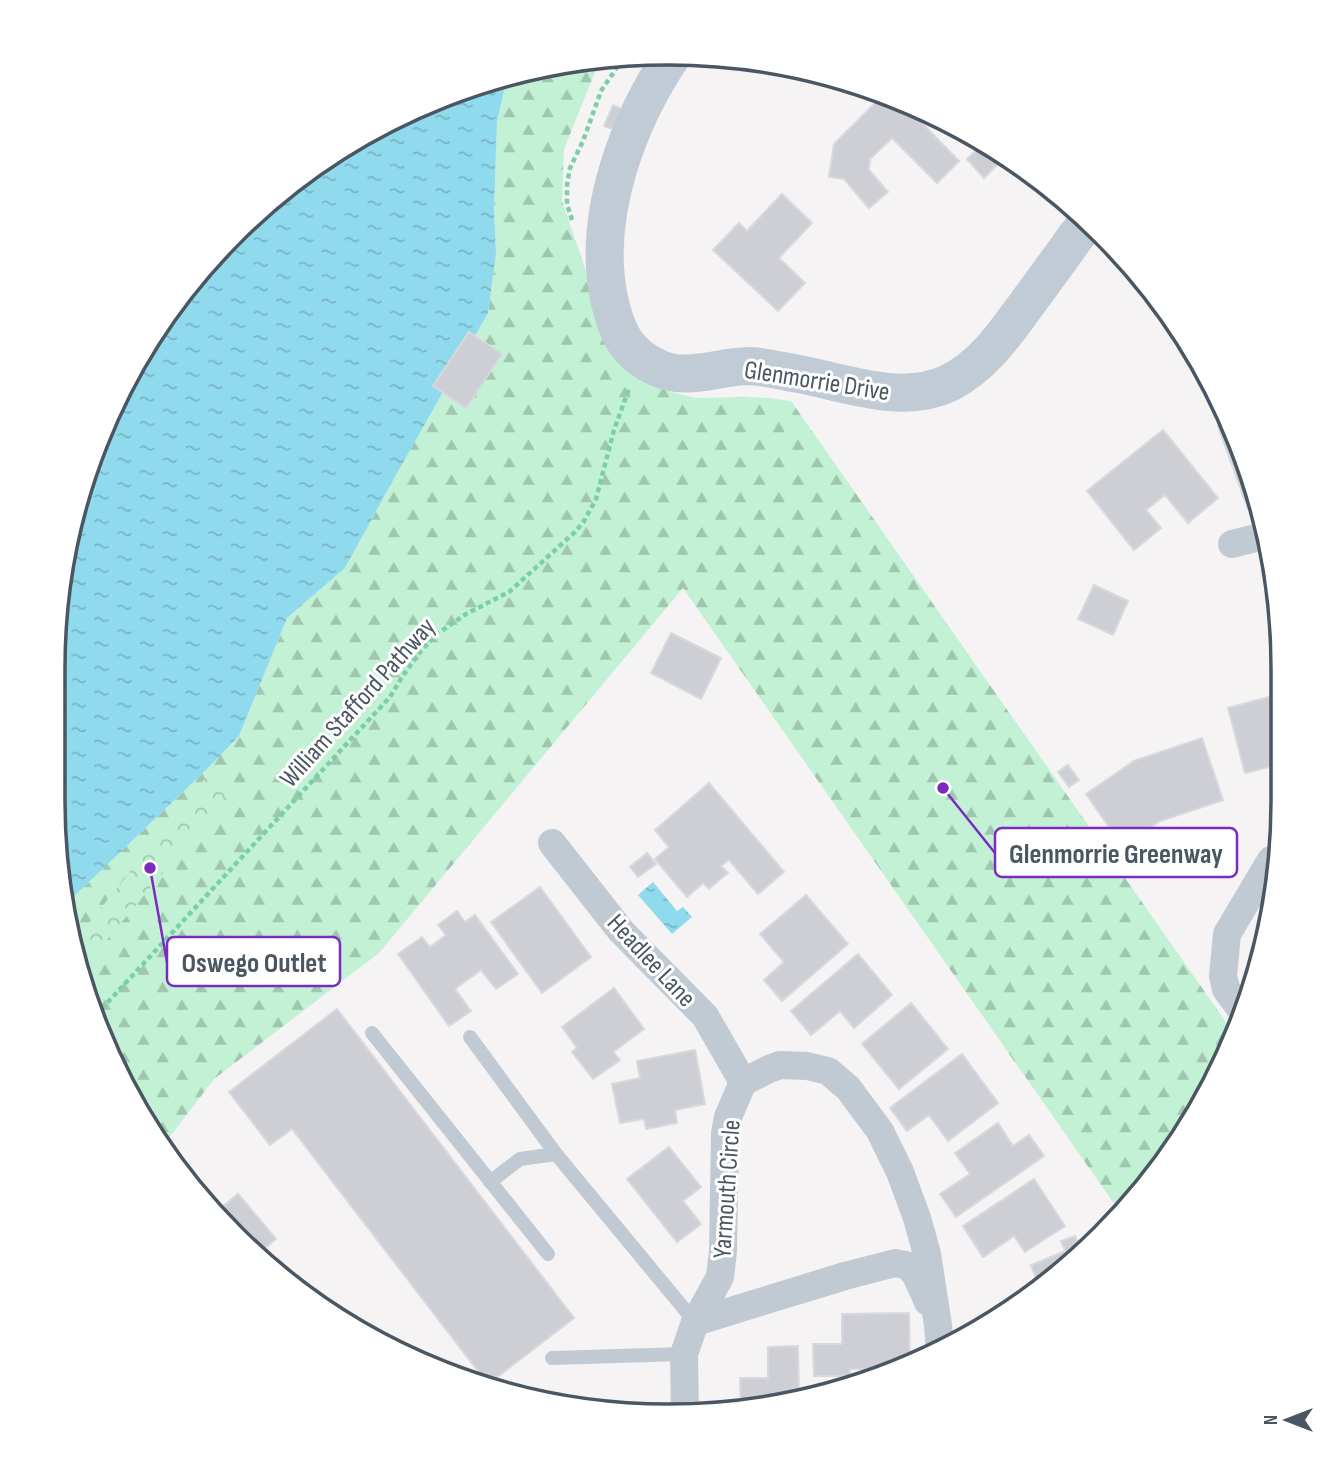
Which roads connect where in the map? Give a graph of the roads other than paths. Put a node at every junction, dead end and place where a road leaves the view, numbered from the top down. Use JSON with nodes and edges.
{"nodes":[{"id":1,"x":666,"y":65,"type":"edge"},
{"id":2,"x":1082,"y":229,"type":"edge"},
{"id":3,"x":1257,"y":538,"type":"edge"},
{"id":4,"x":1232,"y":544,"type":"dead end"},
{"id":5,"x":552,"y":843,"type":"dead end"},
{"id":6,"x":1267,"y":866,"type":"edge"},
{"id":7,"x":1236,"y":1003,"type":"edge"},
{"id":8,"x":372,"y":1033,"type":"dead end"},
{"id":9,"x":470,"y":1037,"type":"dead end"},
{"id":10,"x":743,"y":1082,"type":"junction"},
{"id":11,"x":556,"y":1154,"type":"junction"},
{"id":12,"x":490,"y":1182,"type":"junction"},
{"id":13,"x":548,"y":1255,"type":"dead end"},
{"id":14,"x":695,"y":1322,"type":"junction"},
{"id":15,"x":944,"y":1336,"type":"edge"},
{"id":16,"x":684,"y":1354,"type":"junction"},
{"id":17,"x":552,"y":1358,"type":"dead end"},
{"id":18,"x":685,"y":1404,"type":"edge"}],
"edges":[{"from":1,"to":2,"type":"street","name":"Glenmorrie Drive"},
{"from":3,"to":4,"type":"street"},
{"from":5,"to":10,"type":"street","name":"Headlee Lane"},
{"from":6,"to":7,"type":"street"},
{"from":8,"to":12,"type":"lane"},
{"from":9,"to":11,"type":"lane"},
{"from":10,"to":14,"type":"street","name":"Yarmouth Circle"},
{"from":10,"to":15,"type":"street","name":"Yarmouth Circle"},
{"from":11,"to":12,"type":"lane"},
{"from":11,"to":14,"type":"lane"},
{"from":12,"to":13,"type":"lane"},
{"from":14,"to":15,"type":"street"},
{"from":14,"to":16,"type":"street","name":"Yarmouth Circle"},
{"from":16,"to":17,"type":"lane"},
{"from":16,"to":18,"type":"street","name":"Yarmouth Circle"}]}
